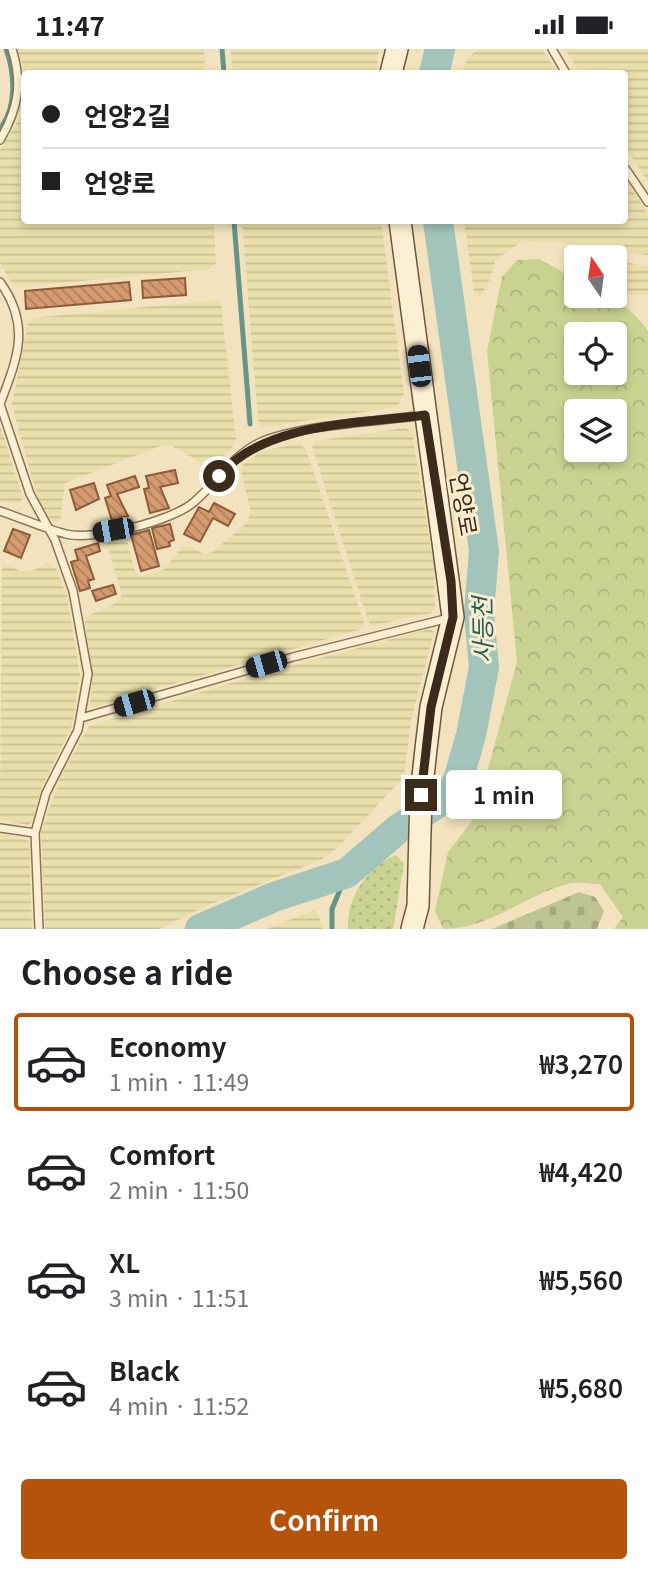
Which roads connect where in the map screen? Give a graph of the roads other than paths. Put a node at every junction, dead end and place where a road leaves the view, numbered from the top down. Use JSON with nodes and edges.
{"nodes":[{"id":1,"x":12,"y":49,"type":"edge"},
{"id":2,"x":397,"y":49,"type":"edge"},
{"id":3,"x":552,"y":49,"type":"edge"},
{"id":4,"x":392,"y":70,"type":"edge"},
{"id":5,"x":564,"y":70,"type":"edge"},
{"id":6,"x":0,"y":140,"type":"edge"},
{"id":7,"x":628,"y":172,"type":"edge"},
{"id":8,"x":648,"y":202,"type":"edge"},
{"id":9,"x":400,"y":224,"type":"edge"},
{"id":10,"x":0,"y":282,"type":"edge"},
{"id":11,"x":0,"y":404,"type":"edge"},
{"id":12,"x":425,"y":415,"type":"junction"},
{"id":13,"x":0,"y":512,"type":"edge"},
{"id":14,"x":46,"y":526,"type":"junction"},
{"id":15,"x":453,"y":617,"type":"junction"},
{"id":16,"x":81,"y":718,"type":"junction"},
{"id":17,"x":0,"y":828,"type":"edge"},
{"id":18,"x":35,"y":833,"type":"junction"},
{"id":19,"x":39,"y":929,"type":"edge"},
{"id":20,"x":412,"y":929,"type":"edge"}],
"edges":[{"from":1,"to":6,"type":"lane"},
{"from":2,"to":4,"type":"street"},
{"from":3,"to":5,"type":"lane"},
{"from":7,"to":8,"type":"lane"},
{"from":9,"to":12,"type":"street","name":"언양로"},
{"from":10,"to":11,"type":"lane"},
{"from":11,"to":14,"type":"lane"},
{"from":12,"to":14,"type":"lane"},
{"from":12,"to":15,"type":"street","name":"언양로"},
{"from":13,"to":14,"type":"lane"},
{"from":14,"to":16,"type":"lane"},
{"from":15,"to":16,"type":"lane"},
{"from":15,"to":20,"type":"street","name":"언양로"},
{"from":16,"to":18,"type":"lane"},
{"from":17,"to":18,"type":"lane"},
{"from":18,"to":19,"type":"lane"}]}
